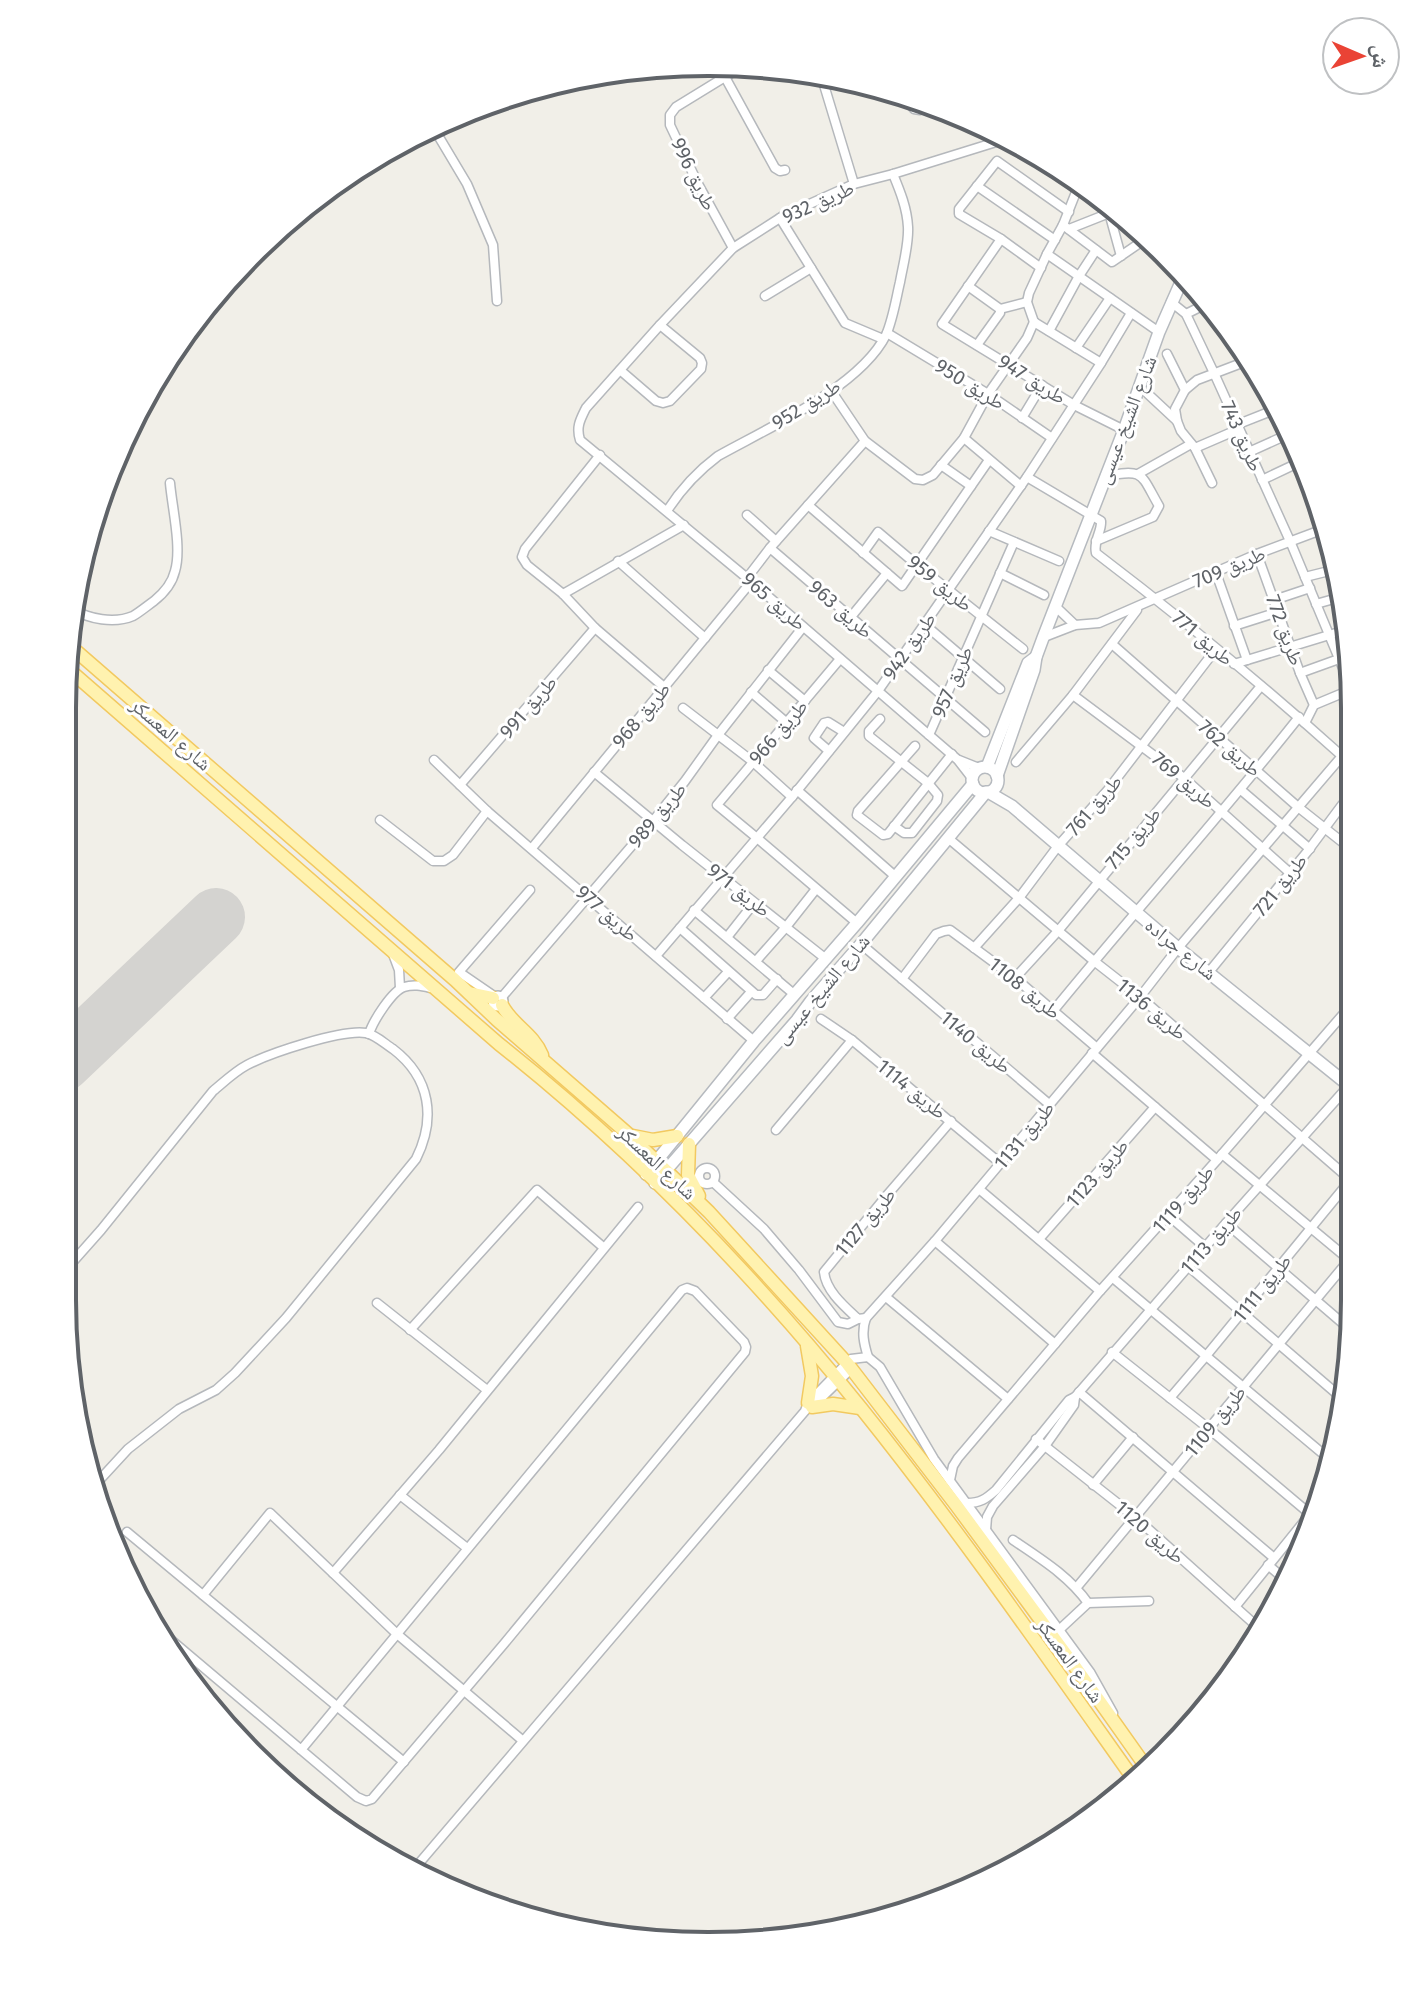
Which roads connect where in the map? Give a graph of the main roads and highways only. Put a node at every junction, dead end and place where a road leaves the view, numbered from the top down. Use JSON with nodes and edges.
{"nodes":[{"id":1,"x":78,"y":653,"type":"edge"},
{"id":2,"x":77,"y":676,"type":"edge"},
{"id":3,"x":469,"y":993,"type":"junction"},
{"id":4,"x":545,"y":1061,"type":"junction"},
{"id":5,"x":627,"y":1133,"type":"junction"},
{"id":6,"x":677,"y":1136,"type":"road end"},
{"id":7,"x":689,"y":1144,"type":"road end"},
{"id":8,"x":709,"y":1212,"type":"junction"},
{"id":9,"x":807,"y":1343,"type":"junction"},
{"id":10,"x":861,"y":1408,"type":"junction"},
{"id":11,"x":1141,"y":1761,"type":"edge"},
{"id":12,"x":1129,"y":1772,"type":"edge"}],
"edges":[{"from":1,"to":3,"type":"main road","name":"شارع المعسكر"},
{"from":2,"to":9,"type":"main road","name":"شارع المعسكر"},
{"from":3,"to":4,"type":"main road","name":"شارع المعسكر"},
{"from":3,"to":4,"type":"main road"},
{"from":4,"to":5,"type":"main road","name":"شارع المعسكر"},
{"from":5,"to":6,"type":"main road"},
{"from":5,"to":8,"type":"main road","name":"شارع المعسكر"},
{"from":7,"to":8,"type":"main road"},
{"from":8,"to":11,"type":"main road","name":"شارع المعسكر"},
{"from":9,"to":10,"type":"main road","name":"شارع المعسكر"},
{"from":9,"to":10,"type":"main road"},
{"from":10,"to":12,"type":"main road","name":"شارع المعسكر"}]}
